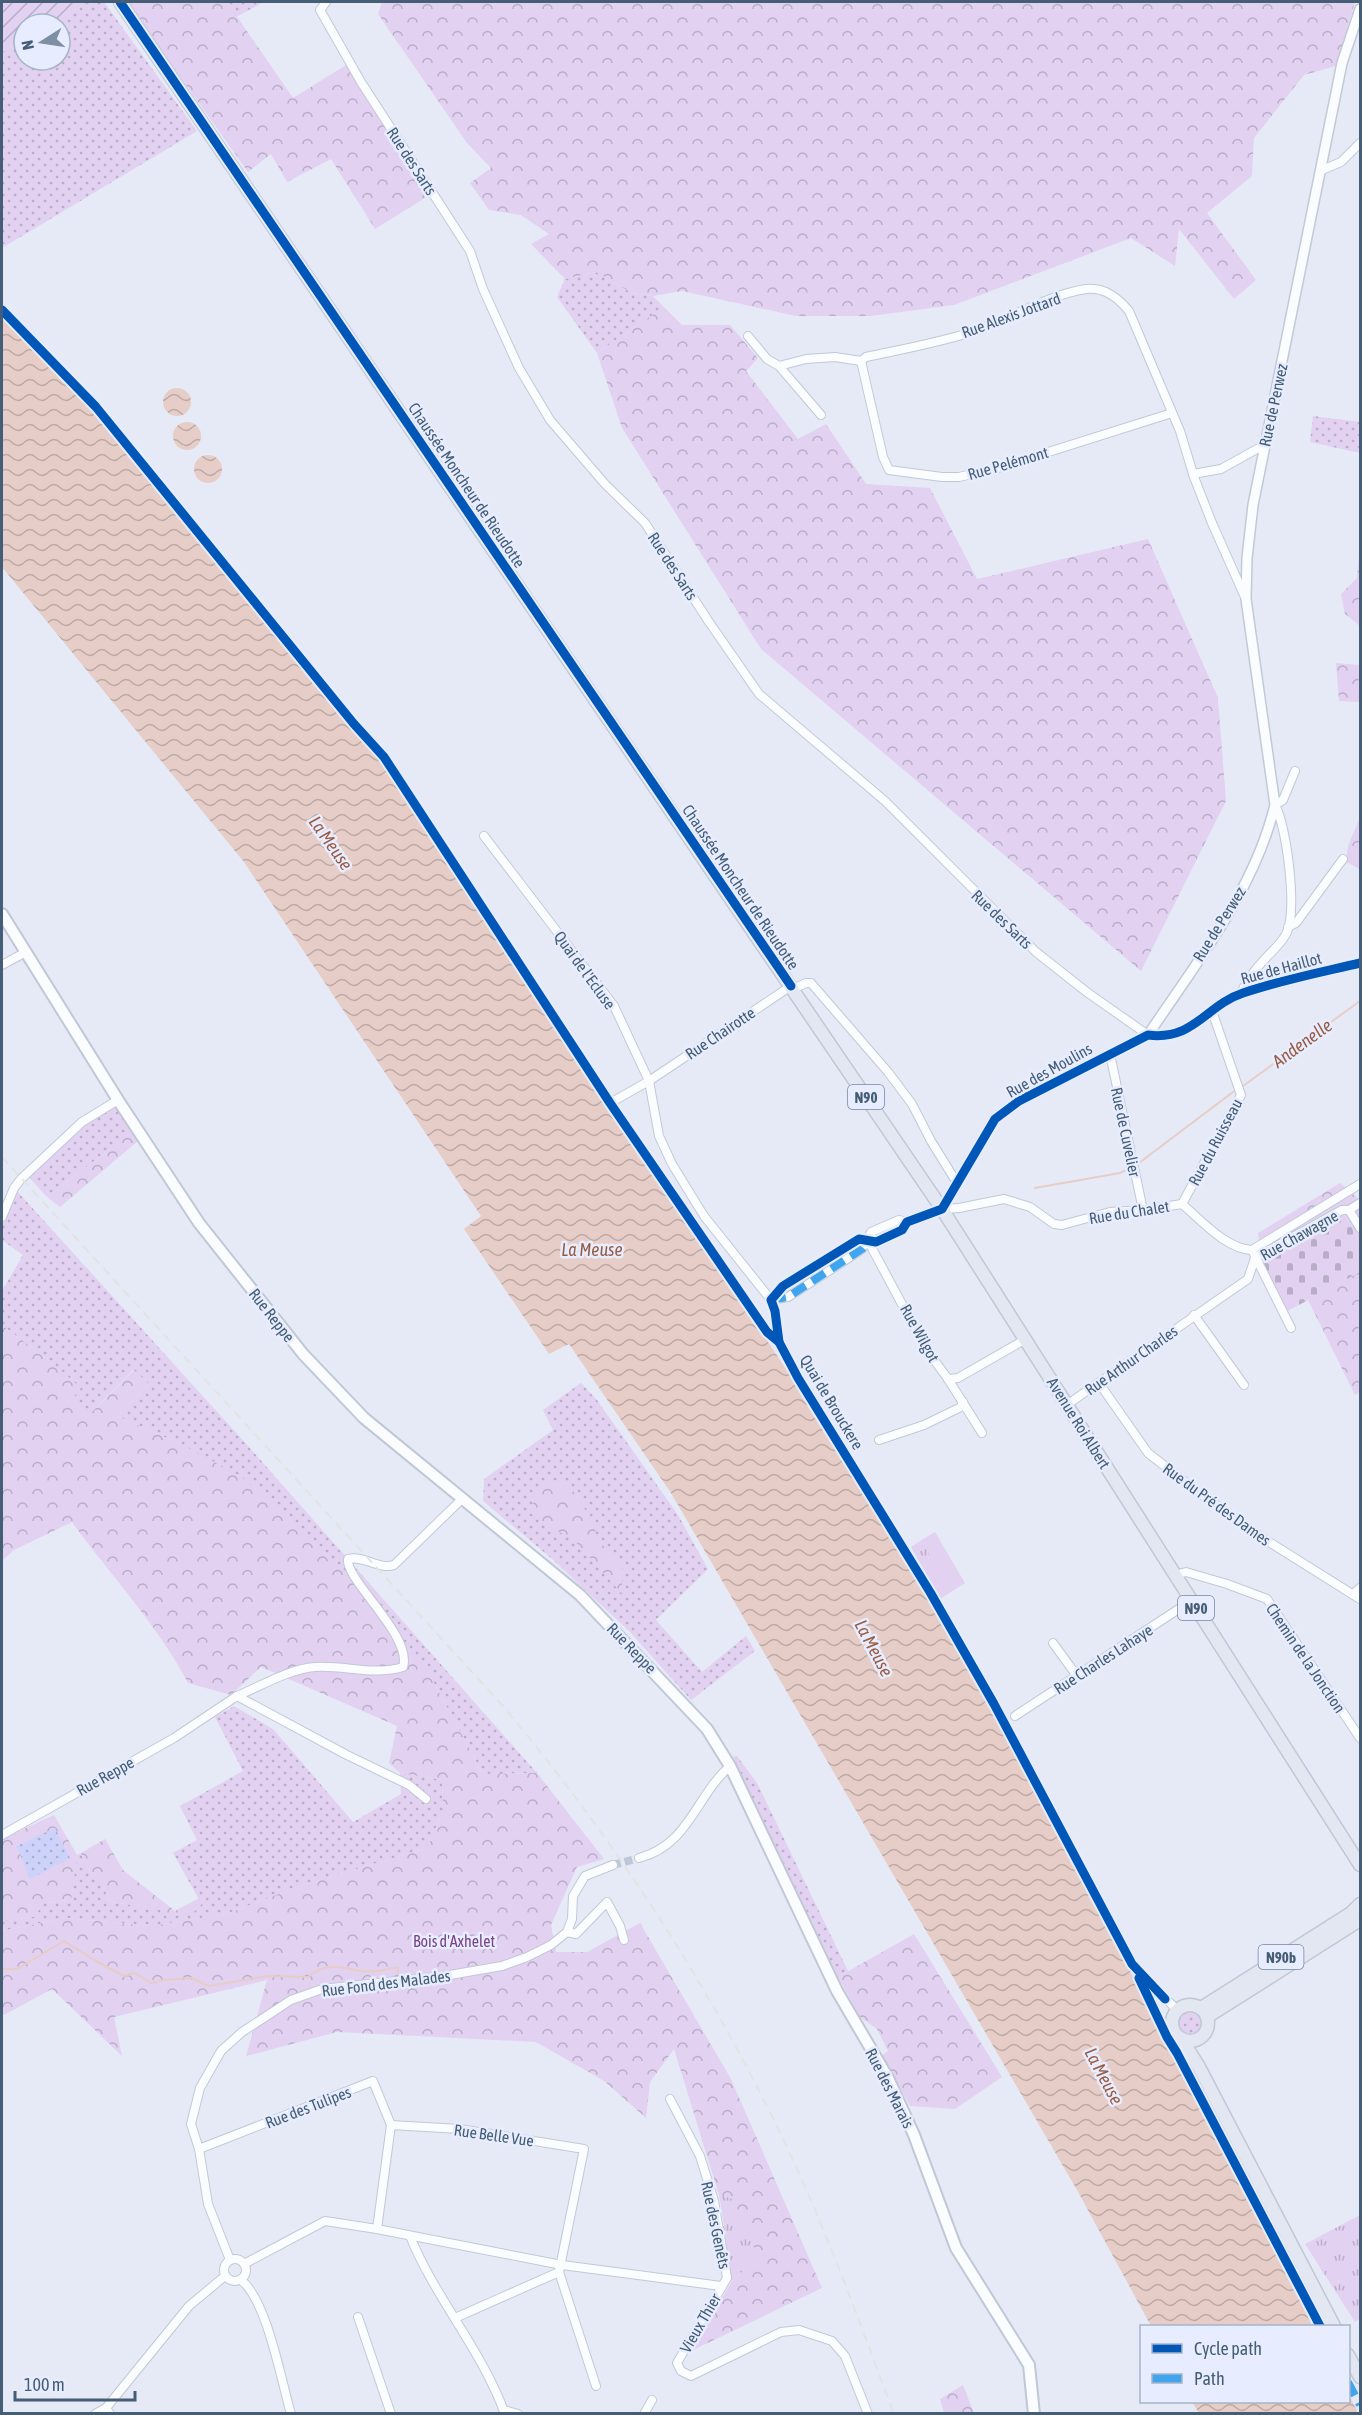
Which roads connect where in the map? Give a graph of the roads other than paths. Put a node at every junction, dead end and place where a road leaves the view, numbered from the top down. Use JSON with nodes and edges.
{"nodes":[{"id":1,"x":120,"y":2,"type":"edge"},
{"id":2,"x":326,"y":2,"type":"edge"},
{"id":3,"x":1360,"y":9,"type":"edge"},
{"id":4,"x":1360,"y":143,"type":"edge"},
{"id":5,"x":1322,"y":170,"type":"junction"},
{"id":6,"x":748,"y":336,"type":"dead end"},
{"id":7,"x":861,"y":361,"type":"junction"},
{"id":8,"x":778,"y":366,"type":"junction"},
{"id":9,"x":1172,"y":413,"type":"junction"},
{"id":10,"x":820,"y":415,"type":"dead end"},
{"id":11,"x":1264,"y":448,"type":"junction"},
{"id":12,"x":1193,"y":474,"type":"junction"},
{"id":13,"x":1246,"y":598,"type":"junction"},
{"id":14,"x":1295,"y":771,"type":"dead end"},
{"id":15,"x":1275,"y":805,"type":"junction"},
{"id":16,"x":484,"y":836,"type":"dead end"},
{"id":17,"x":1343,"y":859,"type":"dead end"},
{"id":18,"x":2,"y":914,"type":"edge"},
{"id":19,"x":1288,"y":927,"type":"junction"},
{"id":20,"x":26,"y":951,"type":"junction"},
{"id":21,"x":1360,"y":963,"type":"edge"},
{"id":22,"x":2,"y":965,"type":"edge"},
{"id":23,"x":792,"y":988,"type":"junction"},
{"id":24,"x":1240,"y":994,"type":"junction"},
{"id":25,"x":1212,"y":1011,"type":"junction"},
{"id":26,"x":1148,"y":1035,"type":"junction"},
{"id":27,"x":1110,"y":1054,"type":"junction"},
{"id":28,"x":649,"y":1081,"type":"junction"},
{"id":29,"x":118,"y":1100,"type":"junction"},
{"id":30,"x":610,"y":1103,"type":"dead end"},
{"id":31,"x":957,"y":1183,"type":"junction"},
{"id":32,"x":1360,"y":1184,"type":"edge"},
{"id":33,"x":1360,"y":1203,"type":"edge"},
{"id":34,"x":1182,"y":1204,"type":"junction"},
{"id":35,"x":942,"y":1209,"type":"junction"},
{"id":36,"x":1143,"y":1210,"type":"junction"},
{"id":37,"x":1349,"y":1210,"type":"junction"},
{"id":38,"x":2,"y":1217,"type":"edge"},
{"id":39,"x":1360,"y":1228,"type":"edge"},
{"id":40,"x":868,"y":1241,"type":"junction"},
{"id":41,"x":1253,"y":1254,"type":"junction"},
{"id":42,"x":771,"y":1300,"type":"junction"},
{"id":43,"x":1194,"y":1315,"type":"junction"},
{"id":44,"x":1291,"y":1328,"type":"dead end"},
{"id":45,"x":1026,"y":1339,"type":"junction"},
{"id":46,"x":948,"y":1378,"type":"junction"},
{"id":47,"x":1099,"y":1383,"type":"junction"},
{"id":48,"x":1244,"y":1385,"type":"dead end"},
{"id":49,"x":963,"y":1402,"type":"junction"},
{"id":50,"x":1068,"y":1404,"type":"junction"},
{"id":51,"x":982,"y":1433,"type":"dead end"},
{"id":52,"x":879,"y":1440,"type":"dead end"},
{"id":53,"x":463,"y":1498,"type":"junction"},
{"id":54,"x":882,"y":1513,"type":"dead end"},
{"id":55,"x":1175,"y":1575,"type":"junction"},
{"id":56,"x":1360,"y":1588,"type":"edge"},
{"id":57,"x":1357,"y":1596,"type":"edge"},
{"id":58,"x":1191,"y":1601,"type":"junction"},
{"id":59,"x":1053,"y":1643,"type":"dead end"},
{"id":60,"x":1077,"y":1676,"type":"junction"},
{"id":61,"x":237,"y":1696,"type":"junction"},
{"id":62,"x":1015,"y":1716,"type":"dead end"},
{"id":63,"x":1360,"y":1738,"type":"edge"},
{"id":64,"x":730,"y":1766,"type":"junction"},
{"id":65,"x":426,"y":1799,"type":"dead end"},
{"id":66,"x":2,"y":1835,"type":"edge"},
{"id":67,"x":639,"y":1858,"type":"tunnel mouth"},
{"id":68,"x":613,"y":1865,"type":"tunnel mouth"},
{"id":69,"x":1360,"y":1865,"type":"edge"},
{"id":70,"x":1360,"y":1904,"type":"edge"},
{"id":71,"x":1360,"y":1920,"type":"edge"},
{"id":72,"x":567,"y":1932,"type":"junction"},
{"id":73,"x":624,"y":1940,"type":"dead end"},
{"id":74,"x":1132,"y":1964,"type":"dead end"},
{"id":75,"x":1177,"y":2010,"type":"junction"},
{"id":76,"x":1204,"y":2013,"type":"junction"},
{"id":77,"x":1181,"y":2038,"type":"junction"},
{"id":78,"x":1199,"y":2038,"type":"junction"},
{"id":79,"x":1198,"y":2067,"type":"junction"},
{"id":80,"x":670,"y":2099,"type":"dead end"},
{"id":81,"x":391,"y":2125,"type":"junction"},
{"id":82,"x":199,"y":2150,"type":"junction"},
{"id":83,"x":377,"y":2229,"type":"junction"},
{"id":84,"x":410,"y":2236,"type":"junction"},
{"id":85,"x":230,"y":2260,"type":"junction"},
{"id":86,"x":244,"y":2264,"type":"junction"},
{"id":87,"x":560,"y":2269,"type":"junction"},
{"id":88,"x":225,"y":2276,"type":"junction"},
{"id":89,"x":241,"y":2280,"type":"junction"},
{"id":90,"x":721,"y":2286,"type":"junction"},
{"id":91,"x":358,"y":2317,"type":"dead end"},
{"id":92,"x":455,"y":2318,"type":"junction"},
{"id":93,"x":1333,"y":2325,"type":"edge"},
{"id":94,"x":1350,"y":2359,"type":"edge"},
{"id":95,"x":1360,"y":2378,"type":"edge"},
{"id":96,"x":596,"y":2386,"type":"dead end"},
{"id":97,"x":652,"y":2400,"type":"dead end"},
{"id":98,"x":108,"y":2411,"type":"edge"},
{"id":99,"x":504,"y":2412,"type":"edge"},
{"id":100,"x":95,"y":2414,"type":"edge"},
{"id":101,"x":291,"y":2414,"type":"edge"},
{"id":102,"x":391,"y":2414,"type":"edge"},
{"id":103,"x":518,"y":2414,"type":"edge"},
{"id":104,"x":644,"y":2414,"type":"edge"},
{"id":105,"x":868,"y":2414,"type":"edge"},
{"id":106,"x":1034,"y":2414,"type":"edge"}],
"edges":[{"from":1,"to":23,"type":"main road","name":"Chaussée Moncheur de Rieudotte","number":"N90"},
{"from":2,"to":26,"type":"street","name":"Rue des Sarts"},
{"from":3,"to":5,"type":"street","name":"Rue de Perwez"},
{"from":4,"to":5,"type":"street"},
{"from":5,"to":11,"type":"street","name":"Rue de Perwez"},
{"from":6,"to":8,"type":"street"},
{"from":7,"to":8,"type":"street","name":"Rue Alexis Jottard"},
{"from":7,"to":9,"type":"street","name":"Rue Alexis Jottard"},
{"from":7,"to":9,"type":"street","name":"Rue Pelémont"},
{"from":8,"to":10,"type":"street"},
{"from":9,"to":12,"type":"street"},
{"from":11,"to":12,"type":"street"},
{"from":11,"to":13,"type":"street","name":"Rue de Perwez"},
{"from":12,"to":13,"type":"street"},
{"from":13,"to":15,"type":"street","name":"Rue de Perwez"},
{"from":14,"to":15,"type":"street","name":"Rue de Perwez"},
{"from":15,"to":19,"type":"street"},
{"from":15,"to":26,"type":"street","name":"Rue de Perwez"},
{"from":16,"to":28,"type":"street","name":"Quai de l'Ecluse"},
{"from":17,"to":19,"type":"street"},
{"from":18,"to":20,"type":"main road","name":"Rue Reppe"},
{"from":19,"to":24,"type":"street"},
{"from":20,"to":22,"type":"street"},
{"from":20,"to":29,"type":"main road","name":"Rue Reppe"},
{"from":21,"to":24,"type":"street","name":"Rue de Haillot"},
{"from":23,"to":28,"type":"street","name":"Rue Chairotte"},
{"from":23,"to":31,"type":"street"},
{"from":23,"to":35,"type":"main road","name":"Avenue Roi Albert","number":"N90"},
{"from":24,"to":25,"type":"street","name":"Rue de Haillot"},
{"from":25,"to":26,"type":"street","name":"Rue de Haillot"},
{"from":25,"to":34,"type":"street","name":"Rue du Ruisseau"},
{"from":26,"to":27,"type":"street","name":"Rue des Moulins"},
{"from":27,"to":31,"type":"street","name":"Rue des Moulins"},
{"from":27,"to":36,"type":"street","name":"Rue de Cuvelier"},
{"from":28,"to":30,"type":"street","name":"Rue Chairotte"},
{"from":28,"to":42,"type":"street","name":"Quai de l'Ecluse"},
{"from":29,"to":38,"type":"street"},
{"from":29,"to":53,"type":"main road","name":"Rue Reppe"},
{"from":31,"to":35,"type":"street","name":"Rue des Moulins"},
{"from":32,"to":41,"type":"street"},
{"from":33,"to":37,"type":"street","name":"Rue Chawagne"},
{"from":34,"to":36,"type":"street","name":"Rue du Chalet"},
{"from":34,"to":41,"type":"street","name":"Rue du Chalet"},
{"from":35,"to":36,"type":"street","name":"Rue du Chalet"},
{"from":35,"to":40,"type":"street"},
{"from":35,"to":45,"type":"main road","name":"Avenue Roi Albert","number":"N90"},
{"from":37,"to":39,"type":"street","name":"Rue Chawagne"},
{"from":37,"to":41,"type":"street","name":"Rue Chawagne"},
{"from":40,"to":42,"type":"street"},
{"from":40,"to":46,"type":"street","name":"Rue Wilgot"},
{"from":41,"to":43,"type":"street","name":"Rue Arthur Charles"},
{"from":41,"to":44,"type":"street","name":"Rue Chawagne"},
{"from":42,"to":54,"type":"street","name":"Quai de Brouckere"},
{"from":43,"to":47,"type":"street","name":"Rue Arthur Charles"},
{"from":43,"to":48,"type":"street","name":"Rue Arthur Charles"},
{"from":45,"to":46,"type":"street","name":"Rue Wilgot"},
{"from":45,"to":50,"type":"main road","name":"Avenue Roi Albert","number":"N90"},
{"from":46,"to":49,"type":"street"},
{"from":47,"to":50,"type":"street","name":"Rue Arthur Charles"},
{"from":47,"to":57,"type":"street","name":"Rue du Pré des Dames"},
{"from":49,"to":51,"type":"street"},
{"from":49,"to":52,"type":"street"},
{"from":50,"to":55,"type":"main road","name":"Avenue Roi Albert","number":"N90"},
{"from":53,"to":61,"type":"street","name":"Rue Reppe"},
{"from":53,"to":64,"type":"main road","name":"Rue Reppe"},
{"from":55,"to":58,"type":"main road","name":"Avenue Roi Albert","number":"N90"},
{"from":55,"to":63,"type":"street","name":"Chemin de la Jonction"},
{"from":56,"to":57,"type":"street"},
{"from":58,"to":60,"type":"street","name":"Rue Charles Lahaye"},
{"from":58,"to":69,"type":"main road","name":"Avenue Roi Albert","number":"N90"},
{"from":59,"to":60,"type":"street"},
{"from":60,"to":62,"type":"street","name":"Rue Charles Lahaye"},
{"from":61,"to":65,"type":"street"},
{"from":61,"to":66,"type":"street","name":"Rue Reppe"},
{"from":64,"to":67,"type":"street"},
{"from":64,"to":106,"type":"main road","name":"Rue des Marais"},
{"from":68,"to":72,"type":"street"},
{"from":70,"to":76,"type":"main road","number":"N90b"},
{"from":71,"to":76,"type":"main road","number":"N90b"},
{"from":72,"to":73,"type":"street","name":"Rue Fond des Malades"},
{"from":72,"to":82,"type":"street","name":"Rue Fond des Malades"},
{"from":74,"to":75,"type":"street"},
{"from":75,"to":76,"type":"main road"},
{"from":75,"to":77,"type":"main road"},
{"from":76,"to":78,"type":"main road"},
{"from":77,"to":78,"type":"main road"},
{"from":77,"to":79,"type":"main road"},
{"from":78,"to":79,"type":"main road"},
{"from":79,"to":93,"type":"main road"},
{"from":80,"to":90,"type":"street","name":"Rue des Genêts"},
{"from":81,"to":82,"type":"street","name":"Rue des Tulipes"},
{"from":81,"to":83,"type":"street"},
{"from":81,"to":87,"type":"street","name":"Rue Belle Vue"},
{"from":82,"to":85,"type":"street","name":"Rue Fond des Malades"},
{"from":83,"to":84,"type":"street","name":"Vieux Thier"},
{"from":83,"to":86,"type":"street","name":"Vieux Thier"},
{"from":84,"to":87,"type":"street","name":"Vieux Thier"},
{"from":84,"to":92,"type":"street"},
{"from":85,"to":86,"type":"street"},
{"from":85,"to":88,"type":"street"},
{"from":86,"to":89,"type":"street"},
{"from":87,"to":90,"type":"street","name":"Vieux Thier"},
{"from":87,"to":92,"type":"street"},
{"from":87,"to":96,"type":"street"},
{"from":88,"to":89,"type":"street"},
{"from":88,"to":98,"type":"street"},
{"from":89,"to":101,"type":"street"},
{"from":90,"to":105,"type":"street","name":"Vieux Thier"},
{"from":91,"to":102,"type":"street"},
{"from":92,"to":99,"type":"street"},
{"from":94,"to":95,"type":"main road"},
{"from":97,"to":104,"type":"street"},
{"from":98,"to":100,"type":"street"},
{"from":99,"to":103,"type":"street"}]}
